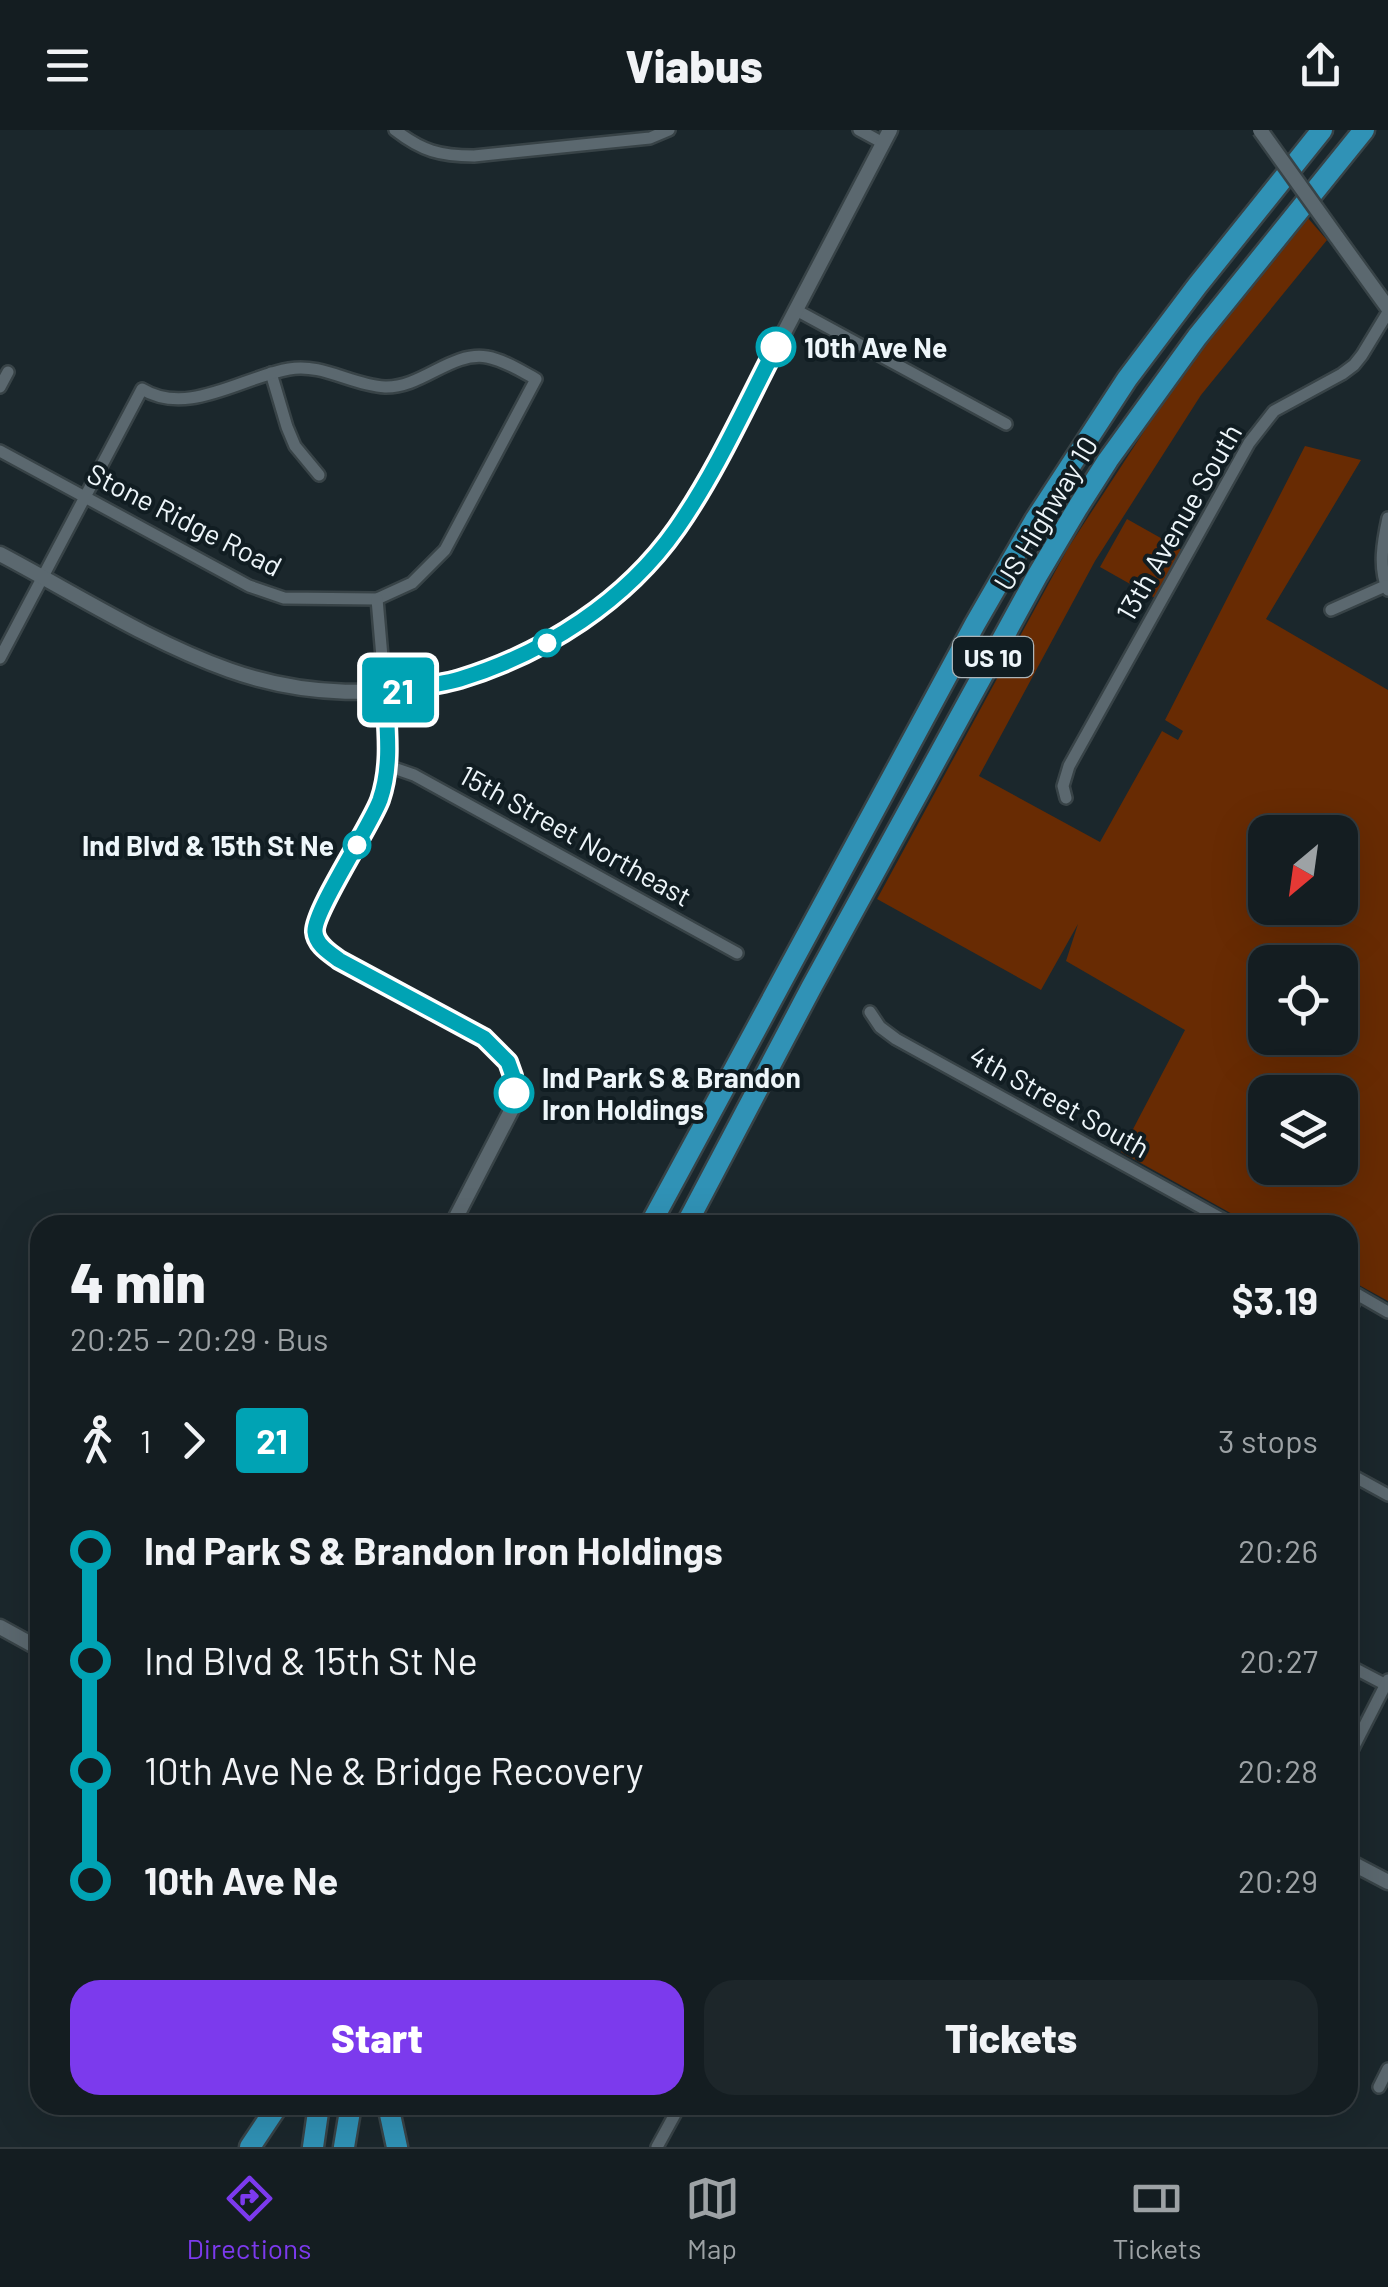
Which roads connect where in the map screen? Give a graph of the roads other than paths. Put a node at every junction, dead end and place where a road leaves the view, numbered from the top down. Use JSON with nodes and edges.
{"nodes":[{"id":1,"x":395,"y":130,"type":"edge"},
{"id":2,"x":669,"y":130,"type":"edge"},
{"id":3,"x":859,"y":130,"type":"edge"},
{"id":4,"x":1260,"y":130,"type":"edge"},
{"id":5,"x":1322,"y":130,"type":"edge"},
{"id":6,"x":1366,"y":130,"type":"edge"},
{"id":7,"x":887,"y":137,"type":"edge"},
{"id":8,"x":796,"y":310,"type":"junction"},
{"id":9,"x":1388,"y":310,"type":"edge"},
{"id":10,"x":8,"y":372,"type":"dead end"},
{"id":11,"x":271,"y":373,"type":"junction"},
{"id":12,"x":0,"y":386,"type":"edge"},
{"id":13,"x":1006,"y":424,"type":"dead end"},
{"id":14,"x":0,"y":451,"type":"edge"},
{"id":15,"x":319,"y":474,"type":"dead end"},
{"id":16,"x":85,"y":497,"type":"junction"},
{"id":17,"x":1388,"y":518,"type":"edge"},
{"id":18,"x":0,"y":554,"type":"edge"},
{"id":19,"x":43,"y":576,"type":"junction"},
{"id":20,"x":1386,"y":588,"type":"edge"},
{"id":21,"x":377,"y":599,"type":"junction"},
{"id":22,"x":1331,"y":610,"type":"dead end"},
{"id":23,"x":0,"y":658,"type":"edge"},
{"id":24,"x":385,"y":692,"type":"junction"},
{"id":25,"x":388,"y":766,"type":"junction"},
{"id":26,"x":1066,"y":798,"type":"dead end"},
{"id":27,"x":738,"y":953,"type":"dead end"},
{"id":28,"x":870,"y":1012,"type":"dead end"},
{"id":29,"x":457,"y":1215,"type":"edge"},
{"id":30,"x":655,"y":1215,"type":"edge"},
{"id":31,"x":691,"y":1215,"type":"edge"},
{"id":32,"x":1215,"y":1215,"type":"edge"},
{"id":33,"x":1358,"y":1295,"type":"edge"},
{"id":34,"x":1388,"y":1312,"type":"edge"},
{"id":35,"x":1358,"y":1478,"type":"edge"},
{"id":36,"x":1388,"y":1495,"type":"edge"},
{"id":37,"x":0,"y":1628,"type":"edge"},
{"id":38,"x":30,"y":1644,"type":"edge"},
{"id":39,"x":1358,"y":1670,"type":"edge"},
{"id":40,"x":1387,"y":1683,"type":"edge"},
{"id":41,"x":1358,"y":1739,"type":"edge"},
{"id":42,"x":1358,"y":1866,"type":"edge"},
{"id":43,"x":1388,"y":1882,"type":"edge"},
{"id":44,"x":1388,"y":2069,"type":"edge"},
{"id":45,"x":1378,"y":2088,"type":"dead end"},
{"id":46,"x":271,"y":2115,"type":"edge"},
{"id":47,"x":318,"y":2115,"type":"edge"},
{"id":48,"x":349,"y":2115,"type":"edge"},
{"id":49,"x":390,"y":2115,"type":"edge"},
{"id":50,"x":675,"y":2115,"type":"edge"},
{"id":51,"x":250,"y":2147,"type":"edge"},
{"id":52,"x":313,"y":2147,"type":"edge"},
{"id":53,"x":344,"y":2147,"type":"edge"},
{"id":54,"x":398,"y":2147,"type":"edge"},
{"id":55,"x":658,"y":2147,"type":"edge"}],
"edges":[{"from":1,"to":2,"type":"street"},
{"from":3,"to":7,"type":"street"},
{"from":4,"to":9,"type":"street","bridge":true},
{"from":5,"to":30,"type":"highway","number":"US 10"},
{"from":6,"to":31,"type":"highway","name":"US Highway 10","number":"US 10"},
{"from":7,"to":8,"type":"street"},
{"from":8,"to":13,"type":"street"},
{"from":8,"to":24,"type":"street"},
{"from":9,"to":26,"type":"street","name":"13th Avenue South"},
{"from":10,"to":12,"type":"street"},
{"from":11,"to":15,"type":"street"},
{"from":11,"to":16,"type":"street"},
{"from":11,"to":21,"type":"street","name":"Stone Ridge Road"},
{"from":14,"to":16,"type":"street","name":"Stone Ridge Road"},
{"from":16,"to":19,"type":"street"},
{"from":16,"to":21,"type":"street","name":"Stone Ridge Road"},
{"from":17,"to":20,"type":"street"},
{"from":18,"to":19,"type":"street"},
{"from":19,"to":23,"type":"street"},
{"from":19,"to":24,"type":"street"},
{"from":20,"to":22,"type":"street"},
{"from":21,"to":24,"type":"street"},
{"from":24,"to":25,"type":"street"},
{"from":25,"to":27,"type":"street","name":"15th Street Northeast"},
{"from":25,"to":29,"type":"street"},
{"from":28,"to":32,"type":"street","name":"4th Street South"},
{"from":33,"to":34,"type":"street"},
{"from":35,"to":36,"type":"street"},
{"from":37,"to":38,"type":"street"},
{"from":39,"to":40,"type":"street"},
{"from":40,"to":41,"type":"street"},
{"from":42,"to":43,"type":"street"},
{"from":44,"to":45,"type":"street"},
{"from":46,"to":51,"type":"highway"},
{"from":47,"to":52,"type":"highway"},
{"from":48,"to":53,"type":"highway"},
{"from":49,"to":54,"type":"highway"},
{"from":50,"to":55,"type":"street"}]}
